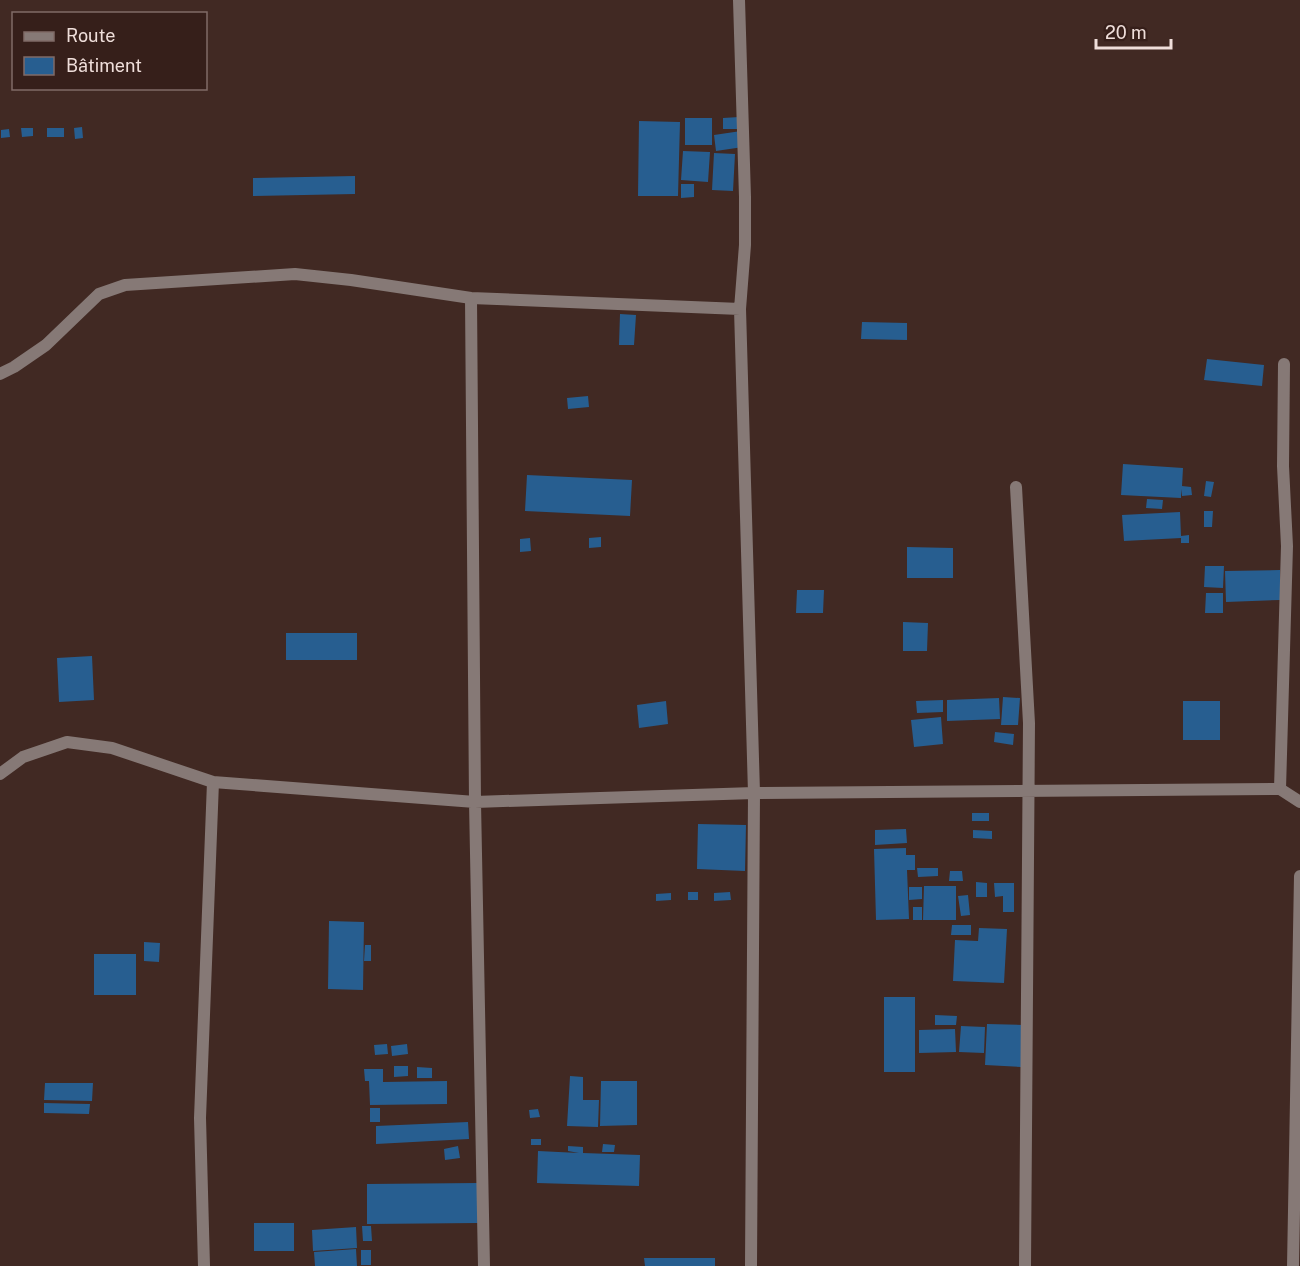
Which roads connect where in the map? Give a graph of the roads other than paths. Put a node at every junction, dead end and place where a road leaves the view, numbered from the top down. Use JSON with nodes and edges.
{"nodes":[{"id":1,"x":739,"y":0,"type":"edge"},
{"id":2,"x":471,"y":298,"type":"junction"},
{"id":3,"x":740,"y":309,"type":"junction"},
{"id":4,"x":1284,"y":364,"type":"dead end"},
{"id":5,"x":0,"y":374,"type":"edge"},
{"id":6,"x":1016,"y":487,"type":"dead end"},
{"id":7,"x":0,"y":774,"type":"edge"},
{"id":8,"x":213,"y":782,"type":"junction"},
{"id":9,"x":1280,"y":789,"type":"junction"},
{"id":10,"x":1029,"y":790,"type":"junction"},
{"id":11,"x":754,"y":793,"type":"junction"},
{"id":12,"x":475,"y":802,"type":"junction"},
{"id":13,"x":1300,"y":802,"type":"edge"},
{"id":14,"x":1300,"y":876,"type":"edge"},
{"id":15,"x":204,"y":1266,"type":"edge"},
{"id":16,"x":484,"y":1266,"type":"edge"},
{"id":17,"x":751,"y":1266,"type":"edge"},
{"id":18,"x":1025,"y":1266,"type":"edge"},
{"id":19,"x":1293,"y":1266,"type":"edge"}],
"edges":[{"from":1,"to":3,"type":"street"},
{"from":2,"to":3,"type":"street"},
{"from":2,"to":5,"type":"street"},
{"from":2,"to":12,"type":"street"},
{"from":3,"to":11,"type":"street"},
{"from":4,"to":9,"type":"street"},
{"from":6,"to":10,"type":"street"},
{"from":7,"to":8,"type":"street"},
{"from":8,"to":12,"type":"street"},
{"from":8,"to":15,"type":"street"},
{"from":9,"to":10,"type":"street"},
{"from":9,"to":13,"type":"street"},
{"from":10,"to":11,"type":"street"},
{"from":10,"to":18,"type":"street"},
{"from":11,"to":12,"type":"street"},
{"from":11,"to":17,"type":"street"},
{"from":12,"to":16,"type":"street"},
{"from":14,"to":19,"type":"street"}]}
